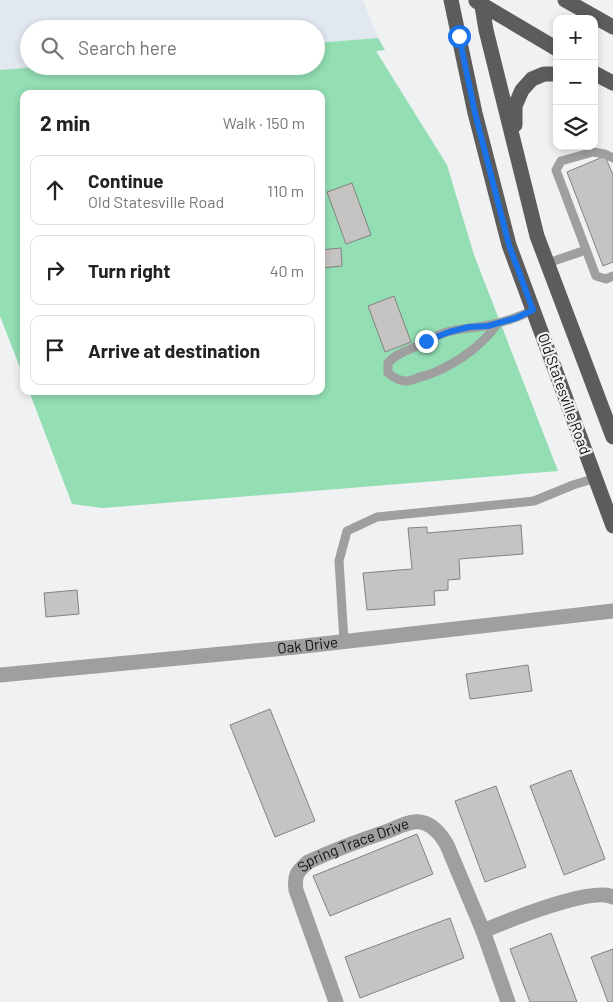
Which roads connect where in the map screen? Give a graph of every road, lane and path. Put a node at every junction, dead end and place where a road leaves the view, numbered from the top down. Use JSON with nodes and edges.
{"nodes":[{"id":1,"x":451,"y":0,"type":"edge"},
{"id":2,"x":565,"y":0,"type":"edge"},
{"id":3,"x":479,"y":1,"type":"edge"},
{"id":4,"x":613,"y":27,"type":"edge"},
{"id":5,"x":553,"y":47,"type":"edge"},
{"id":6,"x":553,"y":74,"type":"edge"},
{"id":7,"x":514,"y":142,"type":"junction"},
{"id":8,"x":613,"y":158,"type":"edge"},
{"id":9,"x":586,"y":250,"type":"junction"},
{"id":10,"x":548,"y":263,"type":"junction"},
{"id":11,"x":613,"y":276,"type":"edge"},
{"id":12,"x":533,"y":310,"type":"junction"},
{"id":13,"x":498,"y":323,"type":"junction"},
{"id":14,"x":613,"y":437,"type":"edge"},
{"id":15,"x":596,"y":478,"type":"junction"},
{"id":16,"x":613,"y":526,"type":"edge"},
{"id":17,"x":613,"y":611,"type":"edge"},
{"id":18,"x":344,"y":641,"type":"junction"},
{"id":19,"x":0,"y":675,"type":"edge"},
{"id":20,"x":613,"y":897,"type":"edge"},
{"id":21,"x":483,"y":930,"type":"junction"},
{"id":22,"x":336,"y":1002,"type":"edge"},
{"id":23,"x":508,"y":1002,"type":"edge"}],
"edges":[{"from":1,"to":12,"type":"main road","name":"Old Statesville Road"},
{"from":2,"to":4,"type":"main road"},
{"from":3,"to":5,"type":"main road"},
{"from":3,"to":7,"type":"main road","name":"Old Statesville Road"},
{"from":6,"to":7,"type":"main road"},
{"from":7,"to":10,"type":"main road","name":"Old Statesville Road"},
{"from":8,"to":9,"type":"lane"},
{"from":9,"to":10,"type":"lane"},
{"from":9,"to":11,"type":"lane"},
{"from":10,"to":14,"type":"main road","name":"Old Statesville Road"},
{"from":12,"to":13,"type":"lane"},
{"from":12,"to":15,"type":"main road","name":"Old Statesville Road"},
{"from":13,"to":13,"type":"lane"},
{"from":15,"to":16,"type":"main road","name":"Old Statesville Road"},
{"from":15,"to":18,"type":"lane"},
{"from":17,"to":18,"type":"street","name":"Oak Drive"},
{"from":18,"to":19,"type":"street","name":"Oak Drive"},
{"from":20,"to":21,"type":"street"},
{"from":21,"to":22,"type":"street","name":"Spring Trace Drive"},
{"from":21,"to":23,"type":"street","name":"Spring Trace Drive"}]}
